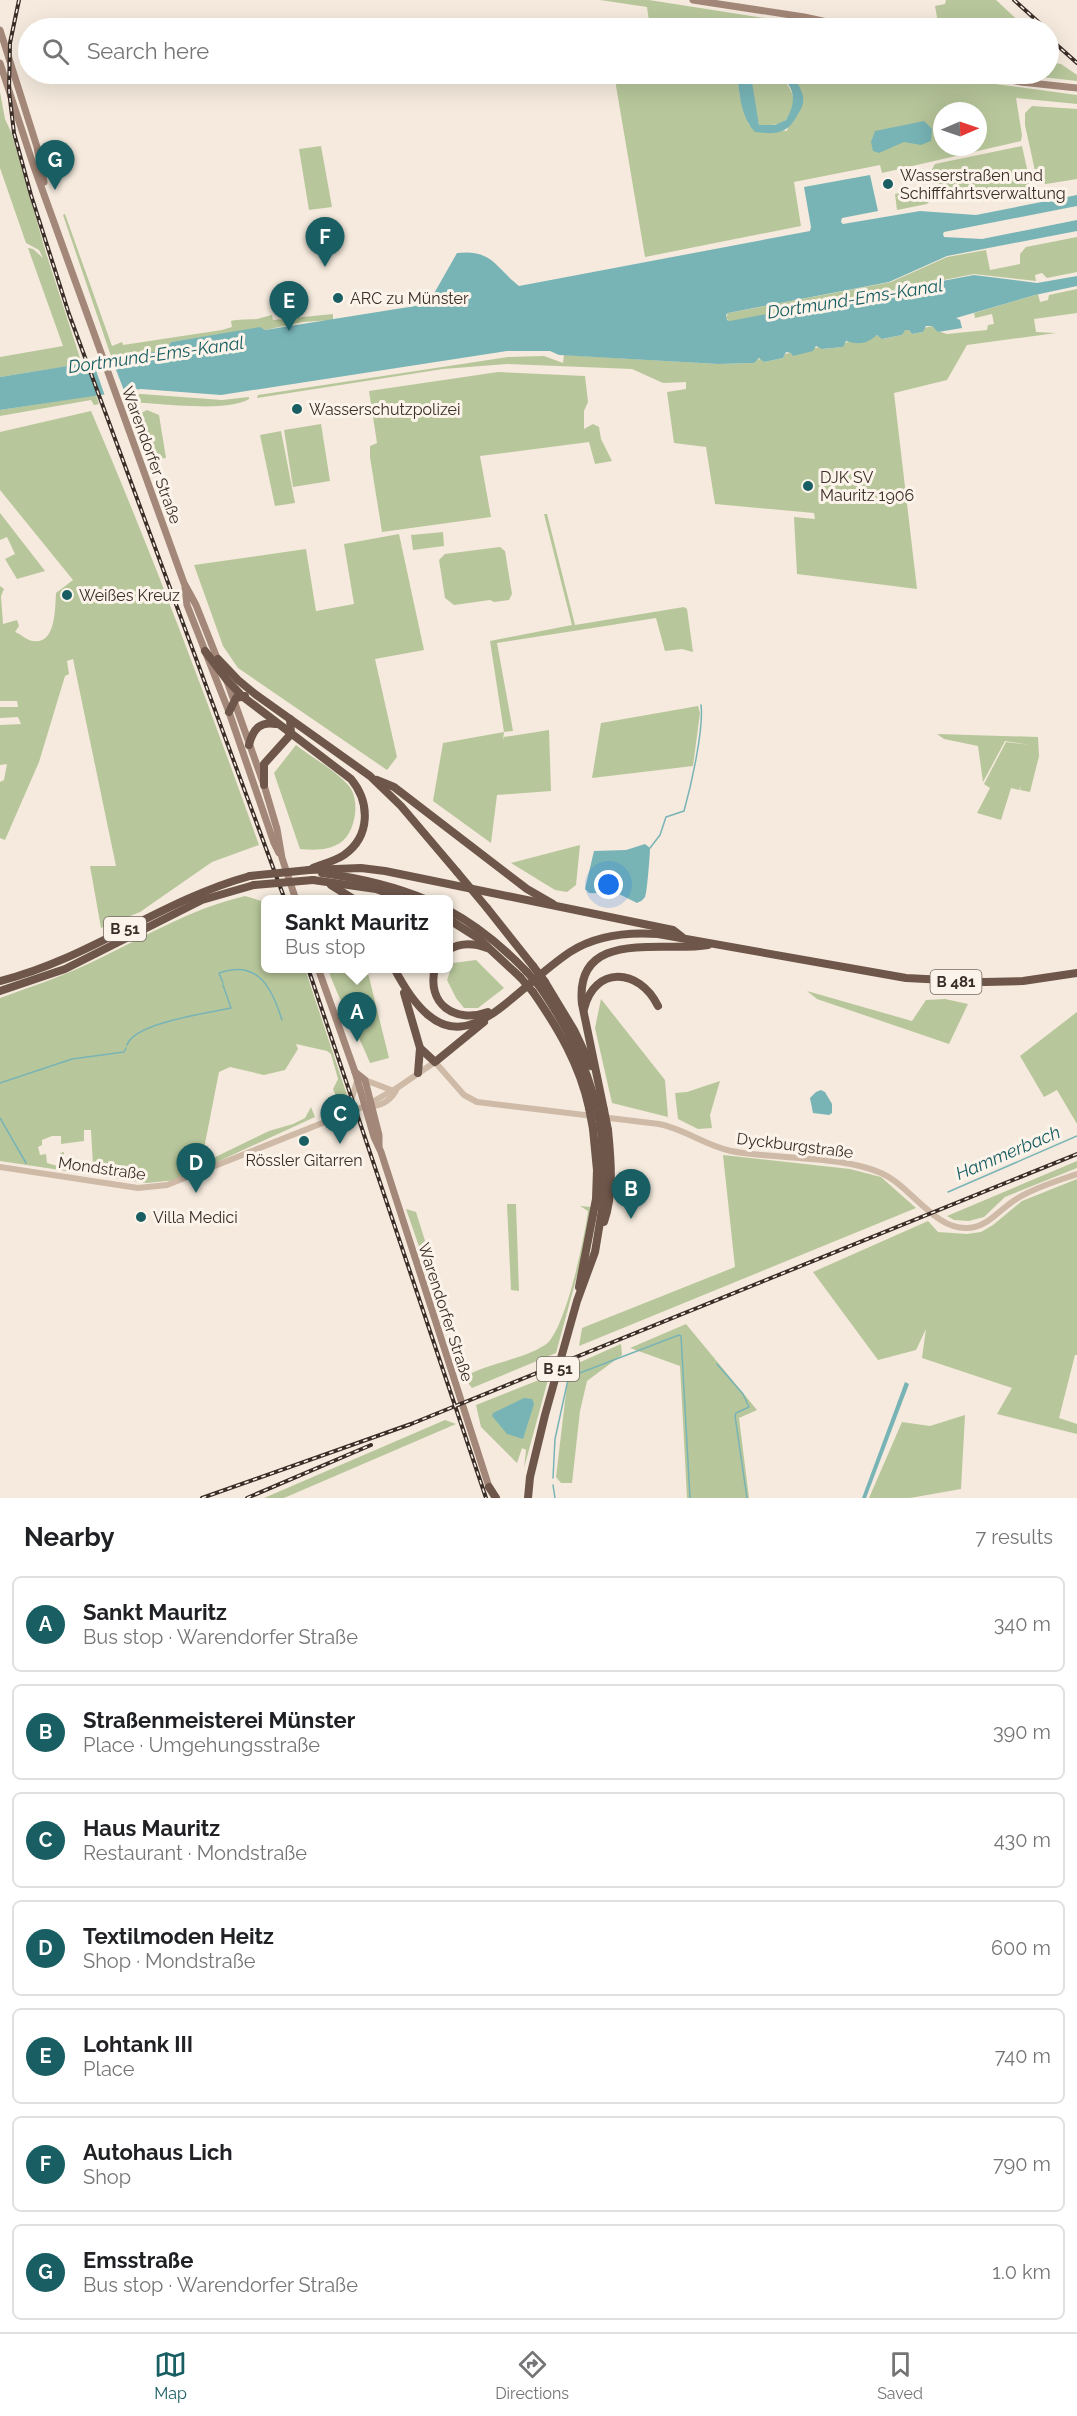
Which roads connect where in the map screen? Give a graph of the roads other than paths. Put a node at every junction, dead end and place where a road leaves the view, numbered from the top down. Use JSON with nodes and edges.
{"nodes":[{"id":1,"x":693,"y":0,"type":"edge"},
{"id":2,"x":809,"y":18,"type":"edge"},
{"id":3,"x":0,"y":30,"type":"edge"},
{"id":4,"x":0,"y":63,"type":"edge"},
{"id":5,"x":1039,"y":84,"type":"edge"},
{"id":6,"x":1075,"y":88,"type":"edge"},
{"id":7,"x":48,"y":199,"type":"junction"},
{"id":8,"x":184,"y":583,"type":"junction"},
{"id":9,"x":205,"y":651,"type":"junction"},
{"id":10,"x":218,"y":659,"type":"junction"},
{"id":11,"x":227,"y":680,"type":"junction"},
{"id":12,"x":255,"y":694,"type":"junction"},
{"id":13,"x":242,"y":696,"type":"junction"},
{"id":14,"x":234,"y":700,"type":"junction"},
{"id":15,"x":230,"y":712,"type":"junction"},
{"id":16,"x":290,"y":718,"type":"junction"},
{"id":17,"x":278,"y":724,"type":"junction"},
{"id":18,"x":291,"y":734,"type":"junction"},
{"id":19,"x":249,"y":745,"type":"junction"},
{"id":20,"x":370,"y":776,"type":"junction"},
{"id":21,"x":264,"y":785,"type":"junction"},
{"id":22,"x":282,"y":858,"type":"junction"},
{"id":23,"x":309,"y":870,"type":"junction"},
{"id":24,"x":324,"y":882,"type":"junction"},
{"id":25,"x":294,"y":895,"type":"edge"},
{"id":26,"x":348,"y":895,"type":"edge"},
{"id":27,"x":393,"y":895,"type":"edge"},
{"id":28,"x":415,"y":895,"type":"edge"},
{"id":29,"x":560,"y":907,"type":"junction"},
{"id":30,"x":453,"y":913,"type":"edge"},
{"id":31,"x":453,"y":922,"type":"edge"},
{"id":32,"x":684,"y":938,"type":"junction"},
{"id":33,"x":713,"y":944,"type":"junction"},
{"id":34,"x":453,"y":948,"type":"edge"},
{"id":35,"x":491,"y":950,"type":"junction"},
{"id":36,"x":530,"y":969,"type":"junction"},
{"id":37,"x":319,"y":973,"type":"edge"},
{"id":38,"x":396,"y":973,"type":"edge"},
{"id":39,"x":435,"y":973,"type":"edge"},
{"id":40,"x":1077,"y":973,"type":"edge"},
{"id":41,"x":0,"y":981,"type":"edge"},
{"id":42,"x":401,"y":983,"type":"junction"},
{"id":43,"x":539,"y":987,"type":"junction"},
{"id":44,"x":0,"y":991,"type":"edge"},
{"id":45,"x":658,"y":1006,"type":"dead end"},
{"id":46,"x":498,"y":1009,"type":"junction"},
{"id":47,"x":584,"y":1014,"type":"junction"},
{"id":48,"x":420,"y":1048,"type":"junction"},
{"id":49,"x":435,"y":1062,"type":"junction"},
{"id":50,"x":418,"y":1073,"type":"junction"},
{"id":51,"x":361,"y":1081,"type":"junction"},
{"id":52,"x":598,"y":1084,"type":"junction"},
{"id":53,"x":394,"y":1089,"type":"junction"},
{"id":54,"x":369,"y":1105,"type":"junction"},
{"id":55,"x":597,"y":1109,"type":"junction"},
{"id":56,"x":348,"y":1111,"type":"junction"},
{"id":57,"x":601,"y":1130,"type":"junction"},
{"id":58,"x":0,"y":1167,"type":"edge"},
{"id":59,"x":1077,"y":1174,"type":"edge"},
{"id":60,"x":577,"y":1301,"type":"junction"},
{"id":61,"x":489,"y":1487,"type":"joint"},
{"id":62,"x":496,"y":1498,"type":"edge"},
{"id":63,"x":528,"y":1498,"type":"edge"}],
"edges":[{"from":1,"to":2,"type":"main road"},
{"from":3,"to":7,"type":"main road","name":"Warendorfer Straße"},
{"from":4,"to":7,"type":"main road","name":"Warendorfer Straße"},
{"from":5,"to":6,"type":"main road"},
{"from":7,"to":8,"type":"main road","name":"Warendorfer Straße"},
{"from":8,"to":9,"type":"main road","name":"Warendorfer Straße"},
{"from":8,"to":10,"type":"main road","name":"Warendorfer Straße"},
{"from":9,"to":11,"type":"highway"},
{"from":9,"to":15,"type":"main road","name":"Warendorfer Straße"},
{"from":10,"to":11,"type":"main road","name":"Warendorfer Straße"},
{"from":10,"to":12,"type":"highway"},
{"from":11,"to":13,"type":"highway"},
{"from":11,"to":14,"type":"main road","name":"Warendorfer Straße"},
{"from":12,"to":13,"type":"highway"},
{"from":12,"to":16,"type":"highway"},
{"from":13,"to":14,"type":"highway"},
{"from":13,"to":17,"type":"highway"},
{"from":14,"to":15,"type":"highway"},
{"from":14,"to":19,"type":"main road","name":"Warendorfer Straße"},
{"from":15,"to":22,"type":"main road","name":"Warendorfer Straße"},
{"from":16,"to":18,"type":"highway"},
{"from":16,"to":20,"type":"highway"},
{"from":17,"to":18,"type":"highway"},
{"from":17,"to":19,"type":"highway"},
{"from":18,"to":21,"type":"highway"},
{"from":18,"to":23,"type":"highway"},
{"from":19,"to":21,"type":"main road","name":"Warendorfer Straße"},
{"from":20,"to":29,"type":"highway"},
{"from":20,"to":36,"type":"highway","bridge":true},
{"from":21,"to":22,"type":"main road","name":"Warendorfer Straße"},
{"from":22,"to":25,"type":"main road","name":"Warendorfer Straße"},
{"from":23,"to":28,"type":"highway","number":"B 51"},
{"from":23,"to":29,"type":"highway"},
{"from":23,"to":41,"type":"highway","number":"B 51","bridge":true},
{"from":24,"to":26,"type":"highway"},
{"from":24,"to":27,"type":"highway","number":"B 51"},
{"from":24,"to":44,"type":"highway","number":"B 51","bridge":true},
{"from":29,"to":32,"type":"highway"},
{"from":30,"to":36,"type":"highway"},
{"from":31,"to":35,"type":"highway","number":"B 51"},
{"from":32,"to":33,"type":"highway","number":"B 481"},
{"from":32,"to":46,"type":"highway","number":"B 481"},
{"from":33,"to":40,"type":"highway","number":"B 481"},
{"from":33,"to":47,"type":"highway"},
{"from":34,"to":35,"type":"highway"},
{"from":35,"to":43,"type":"highway","number":"B 51","bridge":true},
{"from":36,"to":43,"type":"highway","bridge":true},
{"from":37,"to":51,"type":"main road","name":"Warendorfer Straße"},
{"from":38,"to":42,"type":"highway"},
{"from":39,"to":46,"type":"highway"},
{"from":42,"to":46,"type":"highway"},
{"from":42,"to":48,"type":"highway"},
{"from":43,"to":52,"type":"highway"},
{"from":43,"to":55,"type":"highway","number":"B 51"},
{"from":45,"to":47,"type":"highway"},
{"from":46,"to":49,"type":"highway","number":"B 481"},
{"from":47,"to":52,"type":"highway"},
{"from":48,"to":49,"type":"highway"},
{"from":48,"to":50,"type":"highway"},
{"from":49,"to":50,"type":"street"},
{"from":49,"to":59,"type":"street","name":"Dyckburgstraße"},
{"from":50,"to":53,"type":"street"},
{"from":51,"to":53,"type":"street"},
{"from":51,"to":54,"type":"main road","name":"Warendorfer Straße"},
{"from":51,"to":56,"type":"street"},
{"from":52,"to":55,"type":"highway"},
{"from":53,"to":54,"type":"street"},
{"from":54,"to":56,"type":"street","name":"Mondstraße"},
{"from":54,"to":61,"type":"main road","name":"Warendorfer Straße"},
{"from":55,"to":57,"type":"highway","bridge":true},
{"from":55,"to":57,"type":"highway","number":"B 51","bridge":true},
{"from":56,"to":58,"type":"street","name":"Mondstraße"},
{"from":57,"to":60,"type":"highway","number":"B 51"},
{"from":57,"to":60,"type":"highway","number":"B 51"},
{"from":60,"to":63,"type":"highway","number":"B 51"},
{"from":61,"to":62,"type":"highway"}]}
